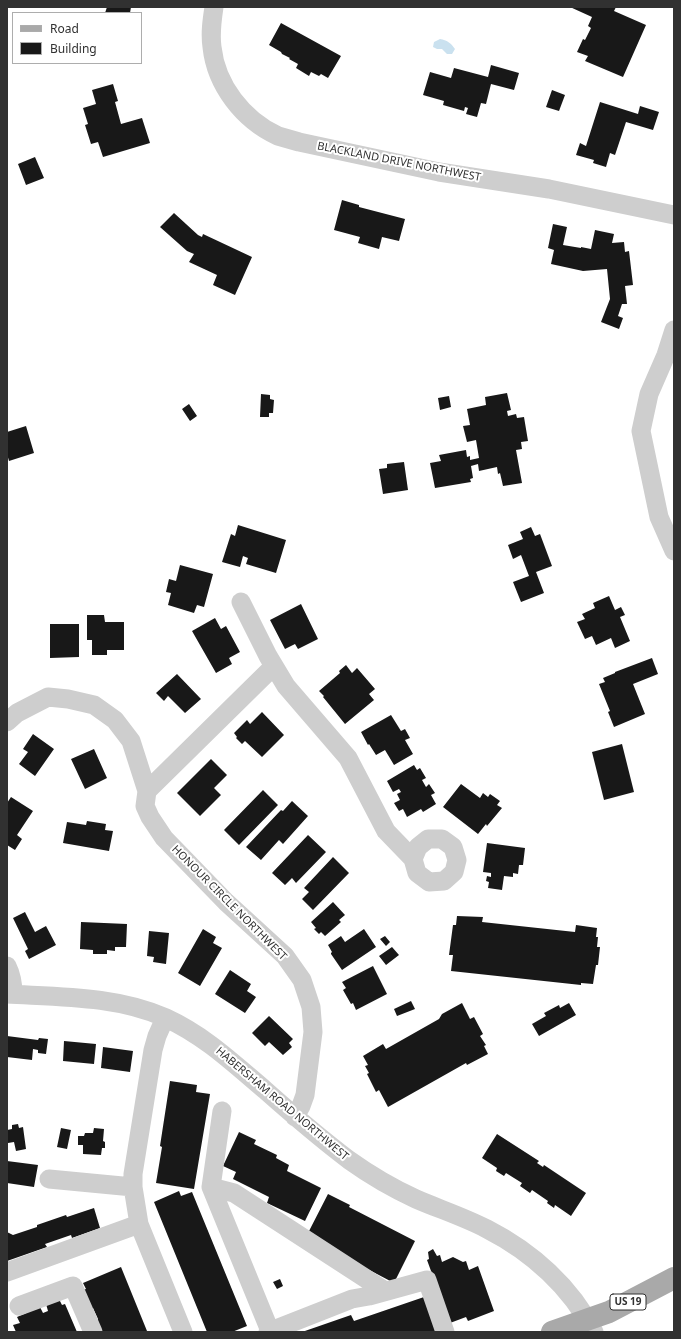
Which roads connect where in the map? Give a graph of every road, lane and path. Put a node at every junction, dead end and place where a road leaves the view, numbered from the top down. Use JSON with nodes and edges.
{"nodes":[{"id":1,"x":214,"y":7,"type":"edge"},
{"id":2,"x":674,"y":215,"type":"edge"},
{"id":3,"x":674,"y":330,"type":"edge"},
{"id":4,"x":674,"y":551,"type":"edge"},
{"id":5,"x":241,"y":602,"type":"dead end"},
{"id":6,"x":274,"y":666,"type":"junction"},
{"id":7,"x":7,"y":722,"type":"edge"},
{"id":8,"x":147,"y":791,"type":"junction"},
{"id":9,"x":413,"y":859,"type":"dead end"},
{"id":10,"x":7,"y":966,"type":"edge"},
{"id":11,"x":10,"y":994,"type":"edge"},
{"id":12,"x":165,"y":1018,"type":"junction"},
{"id":13,"x":222,"y":1111,"type":"dead end"},
{"id":14,"x":295,"y":1117,"type":"junction"},
{"id":15,"x":49,"y":1179,"type":"dead end"},
{"id":16,"x":133,"y":1187,"type":"junction"},
{"id":17,"x":211,"y":1187,"type":"junction"},
{"id":18,"x":139,"y":1224,"type":"junction"},
{"id":19,"x":7,"y":1272,"type":"edge"},
{"id":20,"x":674,"y":1278,"type":"edge"},
{"id":21,"x":385,"y":1292,"type":"junction"},
{"id":22,"x":19,"y":1306,"type":"dead end"},
{"id":23,"x":590,"y":1326,"type":"edge"},
{"id":24,"x":93,"y":1332,"type":"edge"},
{"id":25,"x":183,"y":1332,"type":"edge"},
{"id":26,"x":269,"y":1332,"type":"edge"},
{"id":27,"x":445,"y":1332,"type":"edge"},
{"id":28,"x":552,"y":1332,"type":"edge"}],
"edges":[{"from":1,"to":2,"type":"street","name":"BLACKLAND DRIVE NORTHWEST"},
{"from":3,"to":4,"type":"street"},
{"from":5,"to":6,"type":"street"},
{"from":6,"to":8,"type":"street"},
{"from":6,"to":9,"type":"street"},
{"from":7,"to":8,"type":"street","name":"HONOUR CIRCLE NORTHWEST"},
{"from":8,"to":14,"type":"street","name":"HONOUR CIRCLE NORTHWEST"},
{"from":10,"to":11,"type":"street"},
{"from":11,"to":12,"type":"street","name":"HABERSHAM ROAD NORTHWEST"},
{"from":12,"to":14,"type":"street","name":"HABERSHAM ROAD NORTHWEST"},
{"from":12,"to":16,"type":"street"},
{"from":13,"to":17,"type":"street"},
{"from":14,"to":23,"type":"street","name":"HABERSHAM ROAD NORTHWEST"},
{"from":15,"to":16,"type":"street"},
{"from":16,"to":18,"type":"street"},
{"from":17,"to":21,"type":"street"},
{"from":17,"to":26,"type":"street"},
{"from":18,"to":19,"type":"street"},
{"from":18,"to":25,"type":"street"},
{"from":20,"to":23,"type":"main road","number":"US 19"},
{"from":21,"to":26,"type":"street"},
{"from":21,"to":27,"type":"street"},
{"from":22,"to":24,"type":"street"},
{"from":23,"to":28,"type":"main road","number":"US 19"}]}
